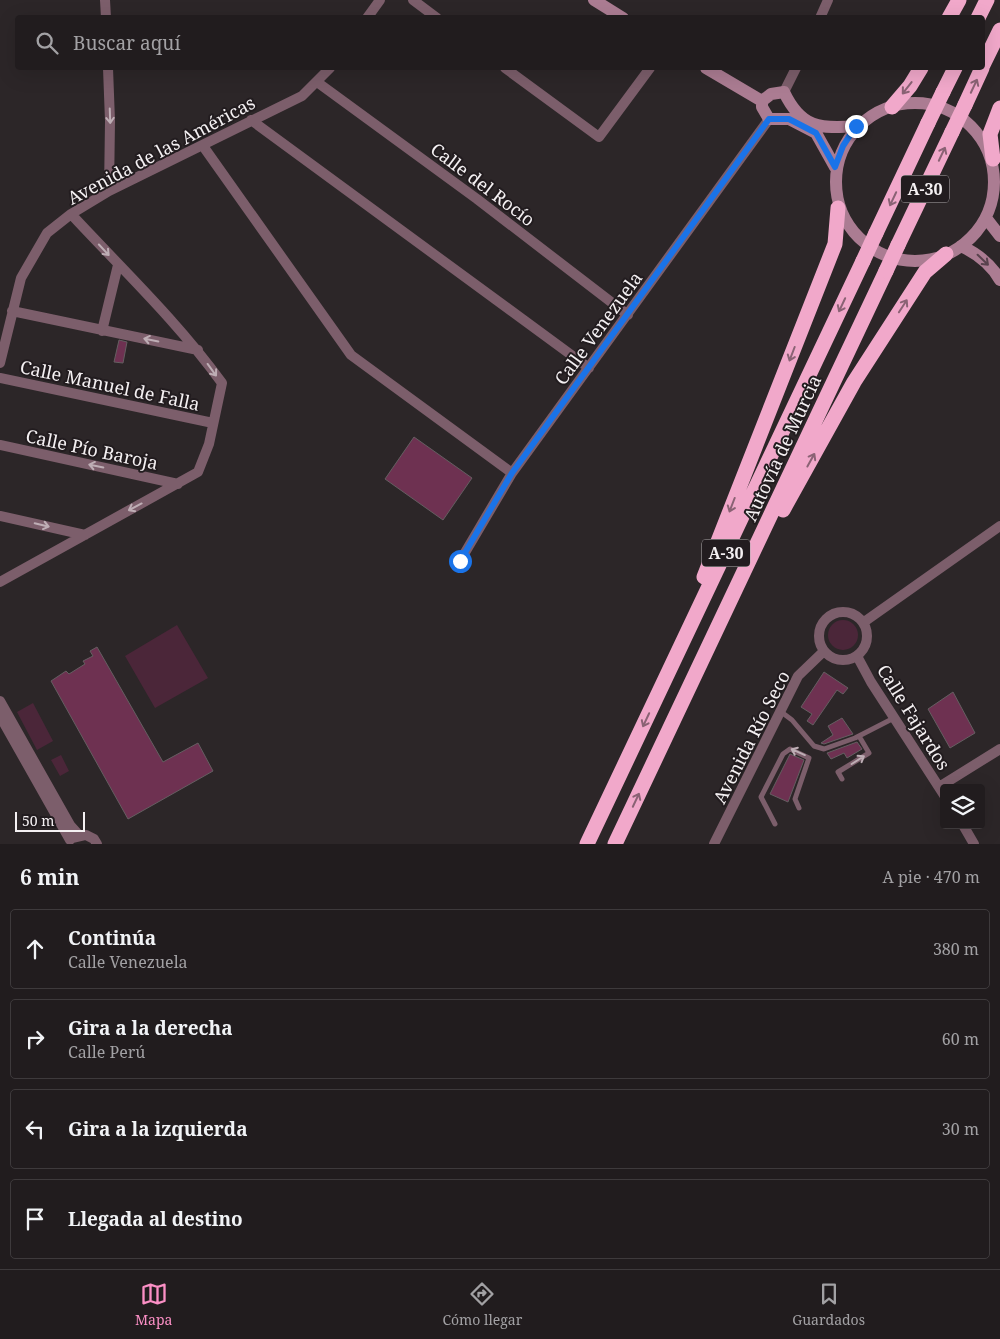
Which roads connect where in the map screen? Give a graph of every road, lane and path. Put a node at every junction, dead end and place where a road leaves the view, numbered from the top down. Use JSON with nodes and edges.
{"nodes":[{"id":1,"x":105,"y":0,"type":"edge"},
{"id":2,"x":380,"y":0,"type":"edge"},
{"id":3,"x":413,"y":0,"type":"edge"},
{"id":4,"x":594,"y":0,"type":"edge"},
{"id":5,"x":828,"y":0,"type":"edge"},
{"id":6,"x":959,"y":0,"type":"edge"},
{"id":7,"x":986,"y":0,"type":"edge"},
{"id":8,"x":106,"y":15,"type":"edge"},
{"id":9,"x":369,"y":15,"type":"edge"},
{"id":10,"x":433,"y":15,"type":"edge"},
{"id":11,"x":618,"y":15,"type":"edge"},
{"id":12,"x":821,"y":15,"type":"edge"},
{"id":13,"x":951,"y":15,"type":"edge"},
{"id":14,"x":979,"y":15,"type":"edge"},
{"id":15,"x":1000,"y":30,"type":"edge"},
{"id":16,"x":985,"y":61,"type":"edge"},
{"id":17,"x":108,"y":70,"type":"edge"},
{"id":18,"x":328,"y":70,"type":"edge"},
{"id":19,"x":508,"y":70,"type":"edge"},
{"id":20,"x":649,"y":70,"type":"edge"},
{"id":21,"x":710,"y":70,"type":"edge"},
{"id":22,"x":795,"y":70,"type":"edge"},
{"id":23,"x":920,"y":70,"type":"edge"},
{"id":24,"x":953,"y":70,"type":"edge"},
{"id":25,"x":981,"y":70,"type":"edge"},
{"id":26,"x":317,"y":82,"type":"junction"},
{"id":27,"x":784,"y":92,"type":"junction"},
{"id":28,"x":762,"y":100,"type":"junction"},
{"id":29,"x":892,"y":107,"type":"junction"},
{"id":30,"x":1000,"y":108,"type":"edge"},
{"id":31,"x":769,"y":119,"type":"junction"},
{"id":32,"x":251,"y":120,"type":"junction"},
{"id":33,"x":856,"y":126,"type":"junction"},
{"id":34,"x":203,"y":146,"type":"junction"},
{"id":35,"x":993,"y":159,"type":"junction"},
{"id":36,"x":835,"y":167,"type":"junction"},
{"id":37,"x":109,"y":191,"type":"junction"},
{"id":38,"x":838,"y":208,"type":"junction"},
{"id":39,"x":71,"y":214,"type":"junction"},
{"id":40,"x":986,"y":218,"type":"junction"},
{"id":41,"x":1000,"y":236,"type":"edge"},
{"id":42,"x":961,"y":246,"type":"junction"},
{"id":43,"x":946,"y":254,"type":"junction"},
{"id":44,"x":118,"y":265,"type":"junction"},
{"id":45,"x":1000,"y":280,"type":"edge"},
{"id":46,"x":12,"y":311,"type":"junction"},
{"id":47,"x":628,"y":315,"type":"junction"},
{"id":48,"x":102,"y":331,"type":"junction"},
{"id":49,"x":198,"y":350,"type":"junction"},
{"id":50,"x":0,"y":363,"type":"edge"},
{"id":51,"x":589,"y":368,"type":"junction"},
{"id":52,"x":0,"y":378,"type":"edge"},
{"id":53,"x":213,"y":423,"type":"junction"},
{"id":54,"x":0,"y":445,"type":"edge"},
{"id":55,"x":512,"y":473,"type":"junction"},
{"id":56,"x":178,"y":484,"type":"junction"},
{"id":57,"x":0,"y":516,"type":"edge"},
{"id":58,"x":1000,"y":526,"type":"edge"},
{"id":59,"x":85,"y":535,"type":"junction"},
{"id":60,"x":460,"y":561,"type":"dead end"},
{"id":61,"x":0,"y":582,"type":"edge"},
{"id":62,"x":864,"y":622,"type":"junction"},
{"id":63,"x":711,"y":641,"type":"junction"},
{"id":64,"x":824,"y":651,"type":"junction"},
{"id":65,"x":857,"y":656,"type":"junction"},
{"id":66,"x":660,"y":691,"type":"junction"},
{"id":67,"x":0,"y":701,"type":"edge"},
{"id":68,"x":780,"y":711,"type":"junction"},
{"id":69,"x":0,"y":716,"type":"edge"},
{"id":70,"x":894,"y":718,"type":"junction"},
{"id":71,"x":858,"y":736,"type":"junction"},
{"id":72,"x":1000,"y":749,"type":"edge"},
{"id":73,"x":842,"y":779,"type":"dead end"},
{"id":74,"x":951,"y":784,"type":"edge"},
{"id":75,"x":940,"y":789,"type":"edge"},
{"id":76,"x":799,"y":808,"type":"dead end"},
{"id":77,"x":775,"y":824,"type":"dead end"},
{"id":78,"x":965,"y":829,"type":"edge"},
{"id":79,"x":73,"y":840,"type":"edge"},
{"id":80,"x":97,"y":844,"type":"edge"},
{"id":81,"x":587,"y":844,"type":"edge"},
{"id":82,"x":615,"y":844,"type":"edge"},
{"id":83,"x":714,"y":844,"type":"edge"},
{"id":84,"x":974,"y":844,"type":"edge"}],
"edges":[{"from":1,"to":8,"type":"street"},
{"from":2,"to":9,"type":"street"},
{"from":3,"to":10,"type":"street"},
{"from":4,"to":11,"type":"street"},
{"from":5,"to":12,"type":"street"},
{"from":6,"to":13,"type":"highway"},
{"from":7,"to":14,"type":"highway"},
{"from":15,"to":16,"type":"highway","name":"Autovía de Murcia","number":"A-30"},
{"from":17,"to":37,"type":"street","one_way":true},
{"from":18,"to":26,"type":"street","name":"Avenida de las Américas"},
{"from":19,"to":20,"type":"street"},
{"from":21,"to":28,"type":"street"},
{"from":22,"to":27,"type":"street"},
{"from":23,"to":29,"type":"highway","one_way":true},
{"from":24,"to":66,"type":"highway","name":"Autovía de Murcia","number":"A-30","one_way":true,"bridge":true},
{"from":63,"to":25,"type":"highway","name":"Autovía de Murcia","number":"A-30","one_way":true,"bridge":true},
{"from":26,"to":32,"type":"street","name":"Avenida de las Américas"},
{"from":26,"to":47,"type":"street","name":"Calle del Rocío"},
{"from":27,"to":28,"type":"street"},
{"from":27,"to":33,"type":"street"},
{"from":28,"to":31,"type":"street"},
{"from":29,"to":33,"type":"street"},
{"from":29,"to":35,"type":"street"},
{"from":30,"to":35,"type":"highway"},
{"from":31,"to":36,"type":"street"},
{"from":31,"to":47,"type":"street","name":"Calle Venezuela"},
{"from":32,"to":34,"type":"street","name":"Avenida de las Américas"},
{"from":32,"to":51,"type":"street"},
{"from":33,"to":36,"type":"street"},
{"from":34,"to":37,"type":"street","name":"Avenida de las Américas"},
{"from":34,"to":55,"type":"street"},
{"from":35,"to":40,"type":"street"},
{"from":36,"to":38,"type":"street"},
{"from":37,"to":39,"type":"street","name":"Avenida de las Américas"},
{"from":38,"to":43,"type":"street"},
{"from":38,"to":66,"type":"highway","one_way":true},
{"from":39,"to":44,"type":"street","one_way":true},
{"from":39,"to":46,"type":"street","name":"Avenida de las Américas"},
{"from":40,"to":41,"type":"street"},
{"from":40,"to":42,"type":"street"},
{"from":42,"to":43,"type":"street"},
{"from":42,"to":45,"type":"street","one_way":true},
{"from":63,"to":43,"type":"highway","one_way":true},
{"from":44,"to":48,"type":"street"},
{"from":44,"to":49,"type":"street"},
{"from":46,"to":48,"type":"street"},
{"from":46,"to":50,"type":"street","name":"Avenida de las Américas"},
{"from":47,"to":51,"type":"street","name":"Calle Venezuela"},
{"from":49,"to":48,"type":"street","one_way":true},
{"from":49,"to":53,"type":"street","one_way":true},
{"from":51,"to":55,"type":"street","name":"Calle Venezuela"},
{"from":52,"to":53,"type":"street","name":"Calle Manuel de Falla"},
{"from":53,"to":56,"type":"street"},
{"from":56,"to":54,"type":"street","name":"Calle Pío Baroja","one_way":true},
{"from":55,"to":60,"type":"street","name":"Calle Venezuela"},
{"from":56,"to":59,"type":"street","one_way":true},
{"from":57,"to":59,"type":"street","one_way":true},
{"from":58,"to":62,"type":"street"},
{"from":59,"to":61,"type":"street"},
{"from":62,"to":64,"type":"street"},
{"from":62,"to":65,"type":"street"},
{"from":82,"to":63,"type":"highway","name":"Autovía de Murcia","number":"A-30","one_way":true},
{"from":64,"to":65,"type":"street"},
{"from":64,"to":68,"type":"street","name":"Avenida Río Seco"},
{"from":65,"to":70,"type":"street","name":"Calle Fajardos"},
{"from":66,"to":81,"type":"highway","name":"Autovía de Murcia","number":"A-30","one_way":true},
{"from":67,"to":79,"type":"street"},
{"from":68,"to":71,"type":"lane"},
{"from":68,"to":83,"type":"street","name":"Avenida Río Seco"},
{"from":69,"to":79,"type":"street"},
{"from":70,"to":71,"type":"lane"},
{"from":70,"to":75,"type":"street","name":"Calle Fajardos"},
{"from":73,"to":71,"type":"lane","one_way":true},
{"from":72,"to":74,"type":"street"},
{"from":76,"to":77,"type":"lane","one_way":true},
{"from":78,"to":84,"type":"street"},
{"from":79,"to":80,"type":"street"}]}
